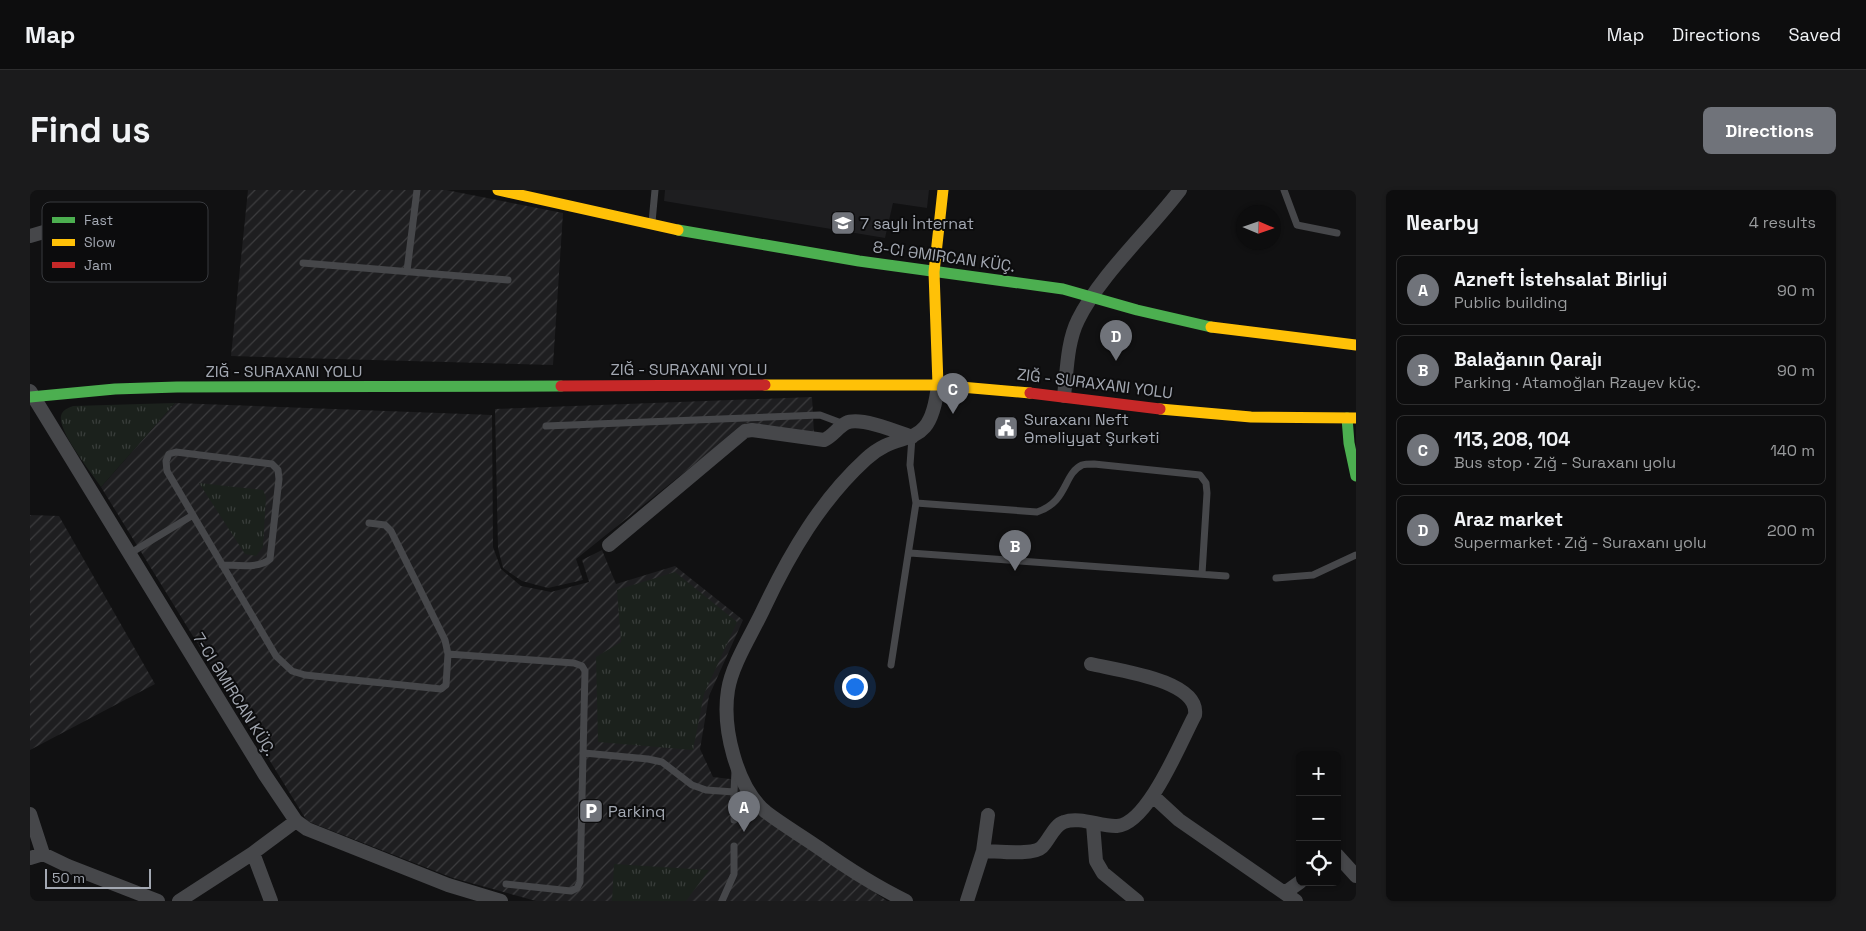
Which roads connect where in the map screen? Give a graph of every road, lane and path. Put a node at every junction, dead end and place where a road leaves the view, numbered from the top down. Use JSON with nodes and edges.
{"nodes":[{"id":1,"x":416,"y":190,"type":"edge"},
{"id":2,"x":498,"y":190,"type":"edge"},
{"id":3,"x":655,"y":190,"type":"edge"},
{"id":4,"x":943,"y":190,"type":"edge"},
{"id":5,"x":1180,"y":190,"type":"edge"},
{"id":6,"x":1284,"y":190,"type":"edge"},
{"id":7,"x":652,"y":224,"type":"junction"},
{"id":8,"x":1337,"y":233,"type":"dead end"},
{"id":9,"x":303,"y":263,"type":"dead end"},
{"id":10,"x":407,"y":271,"type":"junction"},
{"id":11,"x":934,"y":272,"type":"junction"},
{"id":12,"x":508,"y":280,"type":"dead end"},
{"id":13,"x":1092,"y":299,"type":"junction"},
{"id":14,"x":1356,"y":345,"type":"edge"},
{"id":15,"x":938,"y":385,"type":"junction"},
{"id":16,"x":31,"y":395,"type":"edge"},
{"id":17,"x":1064,"y":396,"type":"junction"},
{"id":18,"x":1352,"y":418,"type":"edge"},
{"id":19,"x":844,"y":424,"type":"junction"},
{"id":20,"x":546,"y":426,"type":"dead end"},
{"id":21,"x":912,"y":437,"type":"junction"},
{"id":22,"x":1356,"y":476,"type":"edge"},
{"id":23,"x":916,"y":503,"type":"junction"},
{"id":24,"x":193,"y":515,"type":"junction"},
{"id":25,"x":369,"y":523,"type":"dead end"},
{"id":26,"x":609,"y":544,"type":"dead end"},
{"id":27,"x":910,"y":553,"type":"junction"},
{"id":28,"x":128,"y":554,"type":"junction"},
{"id":29,"x":1356,"y":555,"type":"edge"},
{"id":30,"x":222,"y":566,"type":"junction"},
{"id":31,"x":1202,"y":574,"type":"junction"},
{"id":32,"x":1226,"y":576,"type":"dead end"},
{"id":33,"x":1276,"y":578,"type":"dead end"},
{"id":34,"x":448,"y":654,"type":"junction"},
{"id":35,"x":1091,"y":664,"type":"dead end"},
{"id":36,"x":891,"y":665,"type":"dead end"},
{"id":37,"x":584,"y":753,"type":"junction"},
{"id":38,"x":736,"y":764,"type":"junction"},
{"id":39,"x":734,"y":792,"type":"junction"},
{"id":40,"x":1153,"y":796,"type":"junction"},
{"id":41,"x":30,"y":814,"type":"edge"},
{"id":42,"x":988,"y":815,"type":"dead end"},
{"id":43,"x":734,"y":820,"type":"dead end"},
{"id":44,"x":296,"y":821,"type":"junction"},
{"id":45,"x":1093,"y":824,"type":"junction"},
{"id":46,"x":734,"y":846,"type":"dead end"},
{"id":47,"x":983,"y":851,"type":"junction"},
{"id":48,"x":253,"y":853,"type":"junction"},
{"id":49,"x":36,"y":856,"type":"edge"},
{"id":50,"x":1341,"y":863,"type":"edge"},
{"id":51,"x":1356,"y":876,"type":"edge"},
{"id":52,"x":506,"y":884,"type":"dead end"},
{"id":53,"x":1296,"y":885,"type":"edge"},
{"id":54,"x":1286,"y":892,"type":"junction"},
{"id":55,"x":158,"y":901,"type":"edge"},
{"id":56,"x":179,"y":901,"type":"edge"},
{"id":57,"x":272,"y":901,"type":"edge"},
{"id":58,"x":501,"y":901,"type":"edge"},
{"id":59,"x":722,"y":901,"type":"edge"},
{"id":60,"x":906,"y":901,"type":"edge"},
{"id":61,"x":967,"y":901,"type":"edge"},
{"id":62,"x":1137,"y":901,"type":"edge"},
{"id":63,"x":1296,"y":901,"type":"edge"}],
"edges":[{"from":1,"to":10,"type":"lane"},
{"from":2,"to":7,"type":"main road","name":"8-CI ƏMIRCAN KÜÇ."},
{"from":3,"to":7,"type":"lane"},
{"from":4,"to":11,"type":"main road"},
{"from":5,"to":13,"type":"street"},
{"from":6,"to":8,"type":"lane"},
{"from":7,"to":11,"type":"main road","name":"8-CI ƏMIRCAN KÜÇ."},
{"from":9,"to":10,"type":"lane"},
{"from":10,"to":12,"type":"lane"},
{"from":11,"to":13,"type":"main road","name":"8-CI ƏMIRCAN KÜÇ."},
{"from":11,"to":15,"type":"main road"},
{"from":13,"to":14,"type":"main road","name":"8-CI ƏMIRCAN KÜÇ."},
{"from":13,"to":17,"type":"street"},
{"from":15,"to":16,"type":"main road"},
{"from":15,"to":17,"type":"main road"},
{"from":15,"to":21,"type":"street"},
{"from":16,"to":28,"type":"street","name":"7-CI ƏMIRCAN KÜÇ."},
{"from":17,"to":18,"type":"main road"},
{"from":18,"to":22,"type":"main road"},
{"from":19,"to":20,"type":"lane"},
{"from":19,"to":21,"type":"street"},
{"from":19,"to":26,"type":"street"},
{"from":21,"to":23,"type":"lane"},
{"from":21,"to":38,"type":"street"},
{"from":23,"to":27,"type":"lane"},
{"from":23,"to":31,"type":"lane"},
{"from":24,"to":28,"type":"lane"},
{"from":24,"to":30,"type":"lane"},
{"from":24,"to":30,"type":"lane"},
{"from":25,"to":34,"type":"lane"},
{"from":27,"to":31,"type":"lane"},
{"from":27,"to":36,"type":"lane"},
{"from":28,"to":44,"type":"street","name":"7-CI ƏMIRCAN KÜÇ."},
{"from":29,"to":33,"type":"lane"},
{"from":30,"to":34,"type":"lane"},
{"from":31,"to":32,"type":"lane"},
{"from":34,"to":37,"type":"lane"},
{"from":35,"to":40,"type":"street"},
{"from":37,"to":39,"type":"lane"},
{"from":37,"to":52,"type":"lane"},
{"from":38,"to":39,"type":"lane"},
{"from":38,"to":60,"type":"street"},
{"from":39,"to":43,"type":"lane"},
{"from":40,"to":45,"type":"street"},
{"from":40,"to":54,"type":"street"},
{"from":41,"to":49,"type":"street"},
{"from":42,"to":47,"type":"street"},
{"from":44,"to":48,"type":"street"},
{"from":44,"to":58,"type":"street","name":"7-CI ƏMIRCAN KÜÇ."},
{"from":45,"to":47,"type":"street"},
{"from":45,"to":62,"type":"street"},
{"from":46,"to":59,"type":"lane"},
{"from":47,"to":61,"type":"street"},
{"from":48,"to":56,"type":"street"},
{"from":48,"to":57,"type":"street"},
{"from":49,"to":55,"type":"street"},
{"from":50,"to":51,"type":"street"},
{"from":53,"to":54,"type":"street"},
{"from":54,"to":63,"type":"street"}]}
